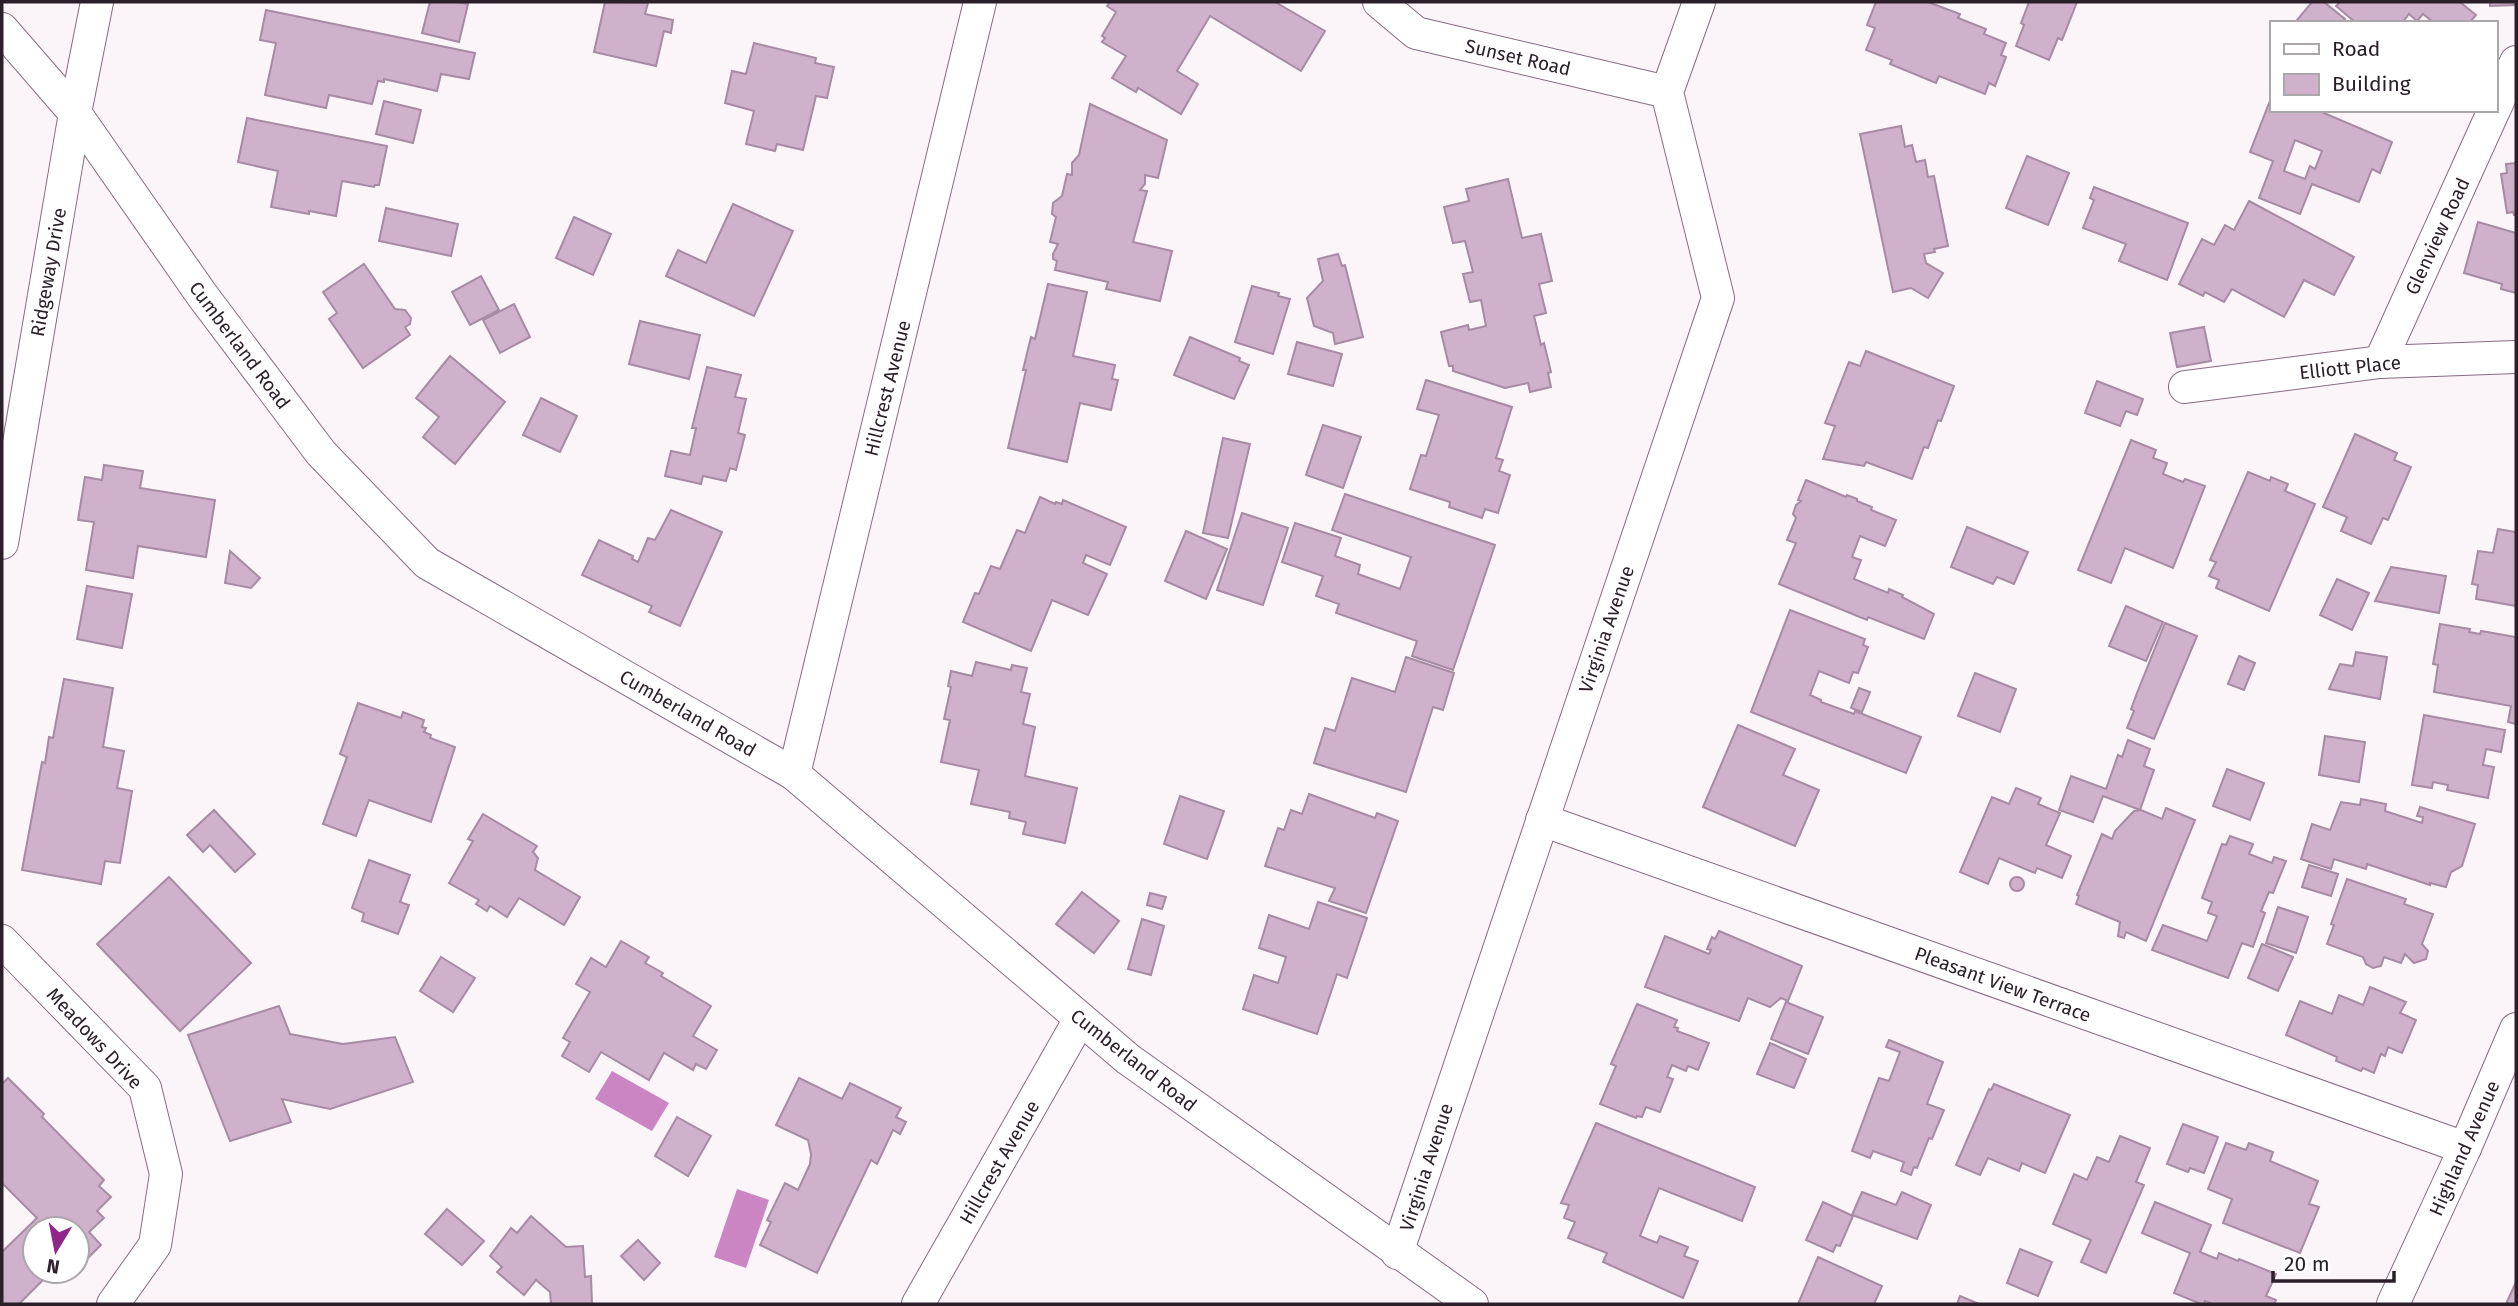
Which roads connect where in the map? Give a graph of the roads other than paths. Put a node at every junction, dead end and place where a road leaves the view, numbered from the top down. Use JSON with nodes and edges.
{"nodes":[{"id":1,"x":97,"y":2,"type":"edge"},
{"id":2,"x":980,"y":2,"type":"edge"},
{"id":3,"x":1379,"y":2,"type":"edge"},
{"id":4,"x":1699,"y":2,"type":"edge"},
{"id":5,"x":2,"y":29,"type":"edge"},
{"id":6,"x":2516,"y":62,"type":"edge"},
{"id":7,"x":1667,"y":92,"type":"junction"},
{"id":8,"x":2497,"y":105,"type":"edge"},
{"id":9,"x":2494,"y":112,"type":"edge"},
{"id":10,"x":75,"y":113,"type":"junction"},
{"id":11,"x":2516,"y":357,"type":"edge"},
{"id":12,"x":2379,"y":362,"type":"junction"},
{"id":13,"x":2186,"y":387,"type":"dead end"},
{"id":14,"x":2,"y":543,"type":"edge"},
{"id":15,"x":794,"y":774,"type":"junction"},
{"id":16,"x":1542,"y":820,"type":"junction"},
{"id":17,"x":2,"y":941,"type":"edge"},
{"id":18,"x":1080,"y":1019,"type":"junction"},
{"id":19,"x":2516,"y":1029,"type":"edge"},
{"id":20,"x":2465,"y":1148,"type":"junction"},
{"id":21,"x":1397,"y":1253,"type":"junction"},
{"id":22,"x":113,"y":1304,"type":"edge"},
{"id":23,"x":918,"y":1304,"type":"edge"},
{"id":24,"x":1472,"y":1304,"type":"edge"},
{"id":25,"x":2393,"y":1304,"type":"edge"}],
"edges":[{"from":1,"to":10,"type":"street","name":"Ridgeway Drive"},
{"from":2,"to":15,"type":"street","name":"Hillcrest Avenue"},
{"from":3,"to":7,"type":"street","name":"Sunset Road"},
{"from":4,"to":7,"type":"street"},
{"from":5,"to":10,"type":"street","name":"Cumberland Road"},
{"from":6,"to":8,"type":"street","name":"Glenview Road"},
{"from":7,"to":16,"type":"street","name":"Virginia Avenue"},
{"from":9,"to":12,"type":"street","name":"Glenview Road"},
{"from":10,"to":14,"type":"street","name":"Ridgeway Drive"},
{"from":10,"to":15,"type":"street","name":"Cumberland Road"},
{"from":11,"to":12,"type":"street","name":"Elliott Place"},
{"from":12,"to":13,"type":"street","name":"Elliott Place"},
{"from":15,"to":18,"type":"street","name":"Cumberland Road"},
{"from":16,"to":20,"type":"street","name":"Pleasant View Terrace"},
{"from":16,"to":21,"type":"street","name":"Virginia Avenue"},
{"from":17,"to":22,"type":"street","name":"Meadows Drive"},
{"from":18,"to":21,"type":"street","name":"Cumberland Road"},
{"from":18,"to":23,"type":"street","name":"Hillcrest Avenue"},
{"from":19,"to":20,"type":"street","name":"Highland Avenue"},
{"from":20,"to":25,"type":"street","name":"Highland Avenue"},
{"from":21,"to":24,"type":"street","name":"Cumberland Road"}]}
